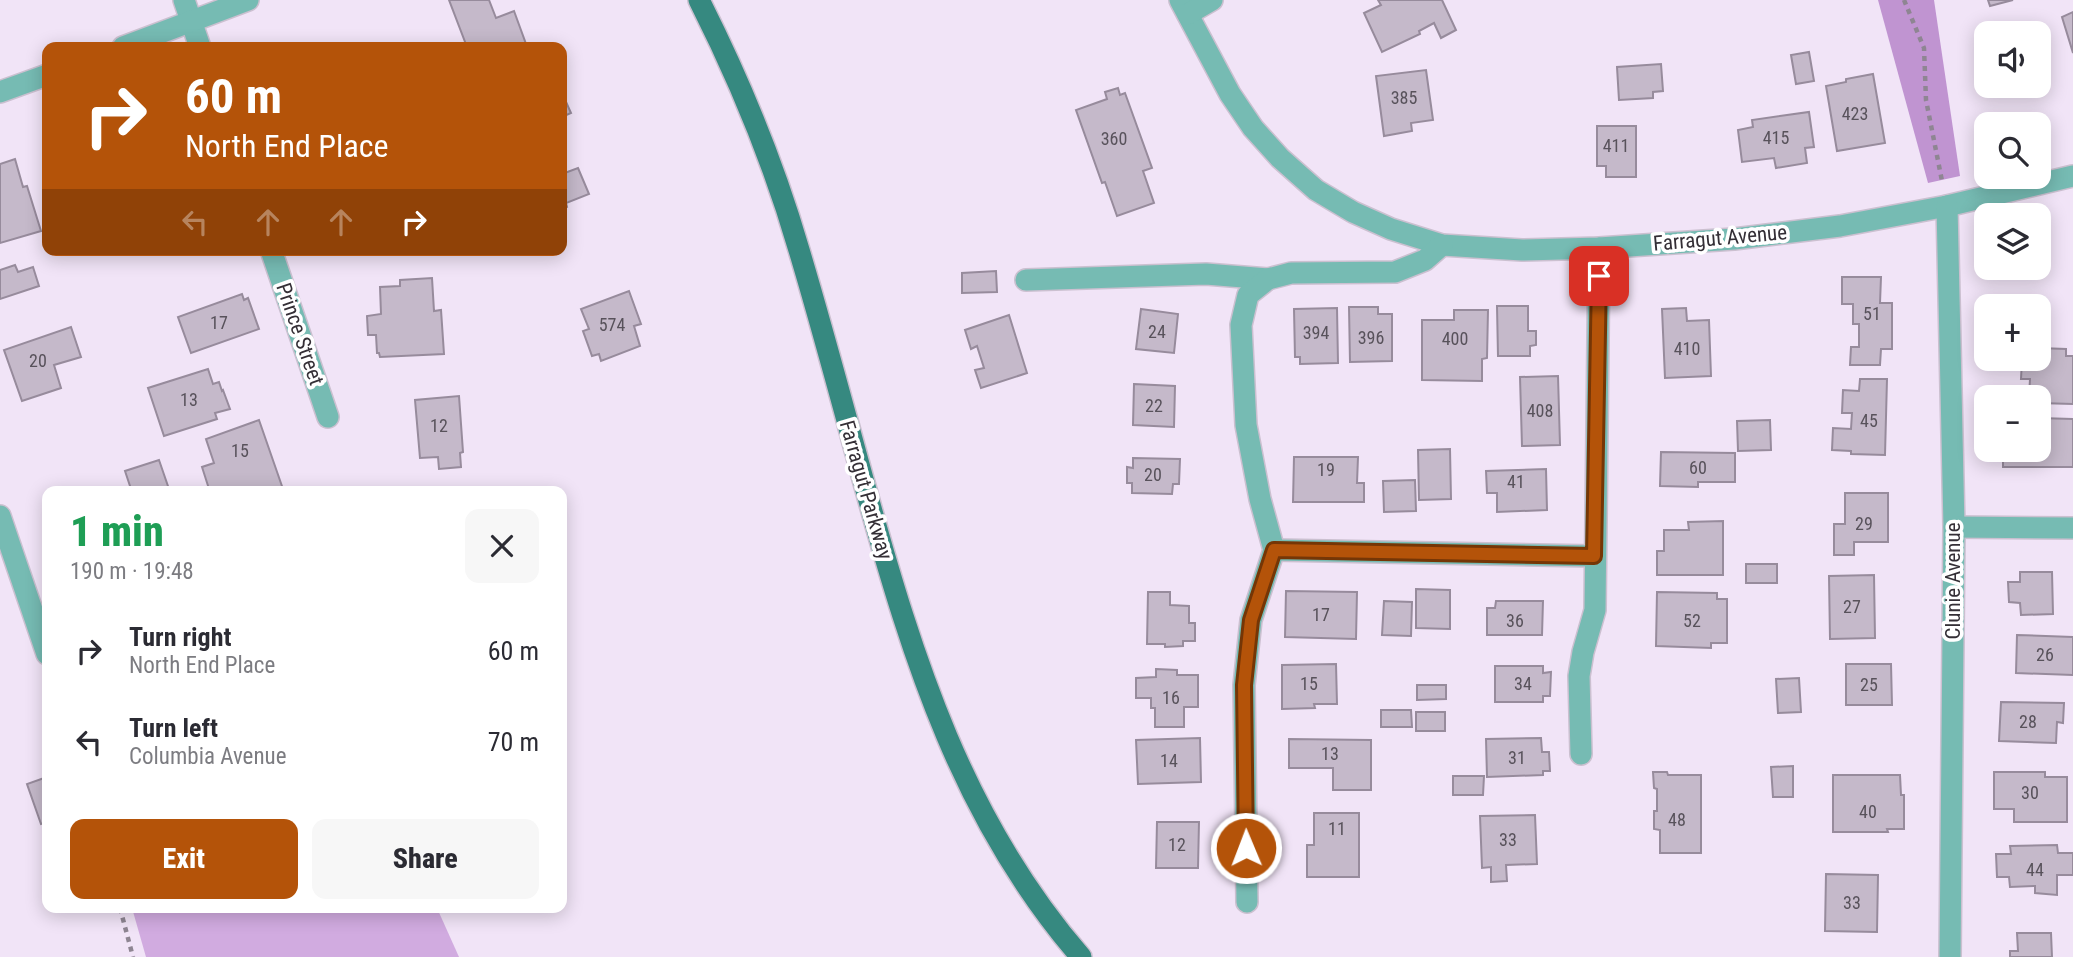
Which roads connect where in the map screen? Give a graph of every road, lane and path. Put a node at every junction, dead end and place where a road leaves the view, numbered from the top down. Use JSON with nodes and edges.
{"nodes":[{"id":1,"x":184,"y":0,"type":"edge"},
{"id":2,"x":248,"y":0,"type":"edge"},
{"id":3,"x":699,"y":0,"type":"edge"},
{"id":4,"x":1212,"y":0,"type":"edge"},
{"id":5,"x":1904,"y":0,"type":"edge"},
{"id":6,"x":1184,"y":7,"type":"edge"},
{"id":7,"x":191,"y":22,"type":"junction"},
{"id":8,"x":137,"y":42,"type":"edge"},
{"id":9,"x":198,"y":42,"type":"edge"},
{"id":10,"x":42,"y":77,"type":"edge"},
{"id":11,"x":0,"y":92,"type":"edge"},
{"id":12,"x":2073,"y":176,"type":"edge"},
{"id":13,"x":1947,"y":206,"type":"junction"},
{"id":14,"x":1442,"y":245,"type":"junction"},
{"id":15,"x":1599,"y":248,"type":"junction"},
{"id":16,"x":273,"y":256,"type":"edge"},
{"id":17,"x":1268,"y":279,"type":"junction"},
{"id":18,"x":1026,"y":280,"type":"dead end"},
{"id":19,"x":328,"y":417,"type":"dead end"},
{"id":20,"x":0,"y":516,"type":"edge"},
{"id":21,"x":1954,"y":527,"type":"junction"},
{"id":22,"x":2073,"y":528,"type":"edge"},
{"id":23,"x":1274,"y":550,"type":"junction"},
{"id":24,"x":1594,"y":556,"type":"junction"},
{"id":25,"x":42,"y":639,"type":"edge"},
{"id":26,"x":1581,"y":754,"type":"dead end"},
{"id":27,"x":1247,"y":902,"type":"dead end"},
{"id":28,"x":121,"y":913,"type":"edge"},
{"id":29,"x":133,"y":957,"type":"edge"},
{"id":30,"x":1080,"y":957,"type":"edge"},
{"id":31,"x":1950,"y":957,"type":"edge"}],
"edges":[{"from":1,"to":7,"type":"street"},
{"from":2,"to":7,"type":"street"},
{"from":3,"to":30,"type":"main road","name":"Farragut Parkway"},
{"from":4,"to":6,"type":"street"},
{"from":5,"to":13,"type":"path"},
{"from":6,"to":14,"type":"street","name":"Farragut Avenue"},
{"from":7,"to":8,"type":"street"},
{"from":7,"to":9,"type":"street"},
{"from":10,"to":11,"type":"street"},
{"from":12,"to":13,"type":"street","name":"Farragut Avenue"},
{"from":13,"to":15,"type":"street","name":"Farragut Avenue"},
{"from":13,"to":21,"type":"street","name":"Clunie Avenue"},
{"from":14,"to":15,"type":"street","name":"Farragut Avenue"},
{"from":14,"to":17,"type":"street"},
{"from":15,"to":24,"type":"street"},
{"from":16,"to":19,"type":"street","name":"Prince Street"},
{"from":17,"to":18,"type":"street"},
{"from":17,"to":23,"type":"street"},
{"from":20,"to":25,"type":"street"},
{"from":21,"to":22,"type":"street"},
{"from":21,"to":31,"type":"street","name":"Clunie Avenue"},
{"from":23,"to":24,"type":"street"},
{"from":23,"to":27,"type":"street"},
{"from":24,"to":26,"type":"street"},
{"from":28,"to":29,"type":"path"}]}
